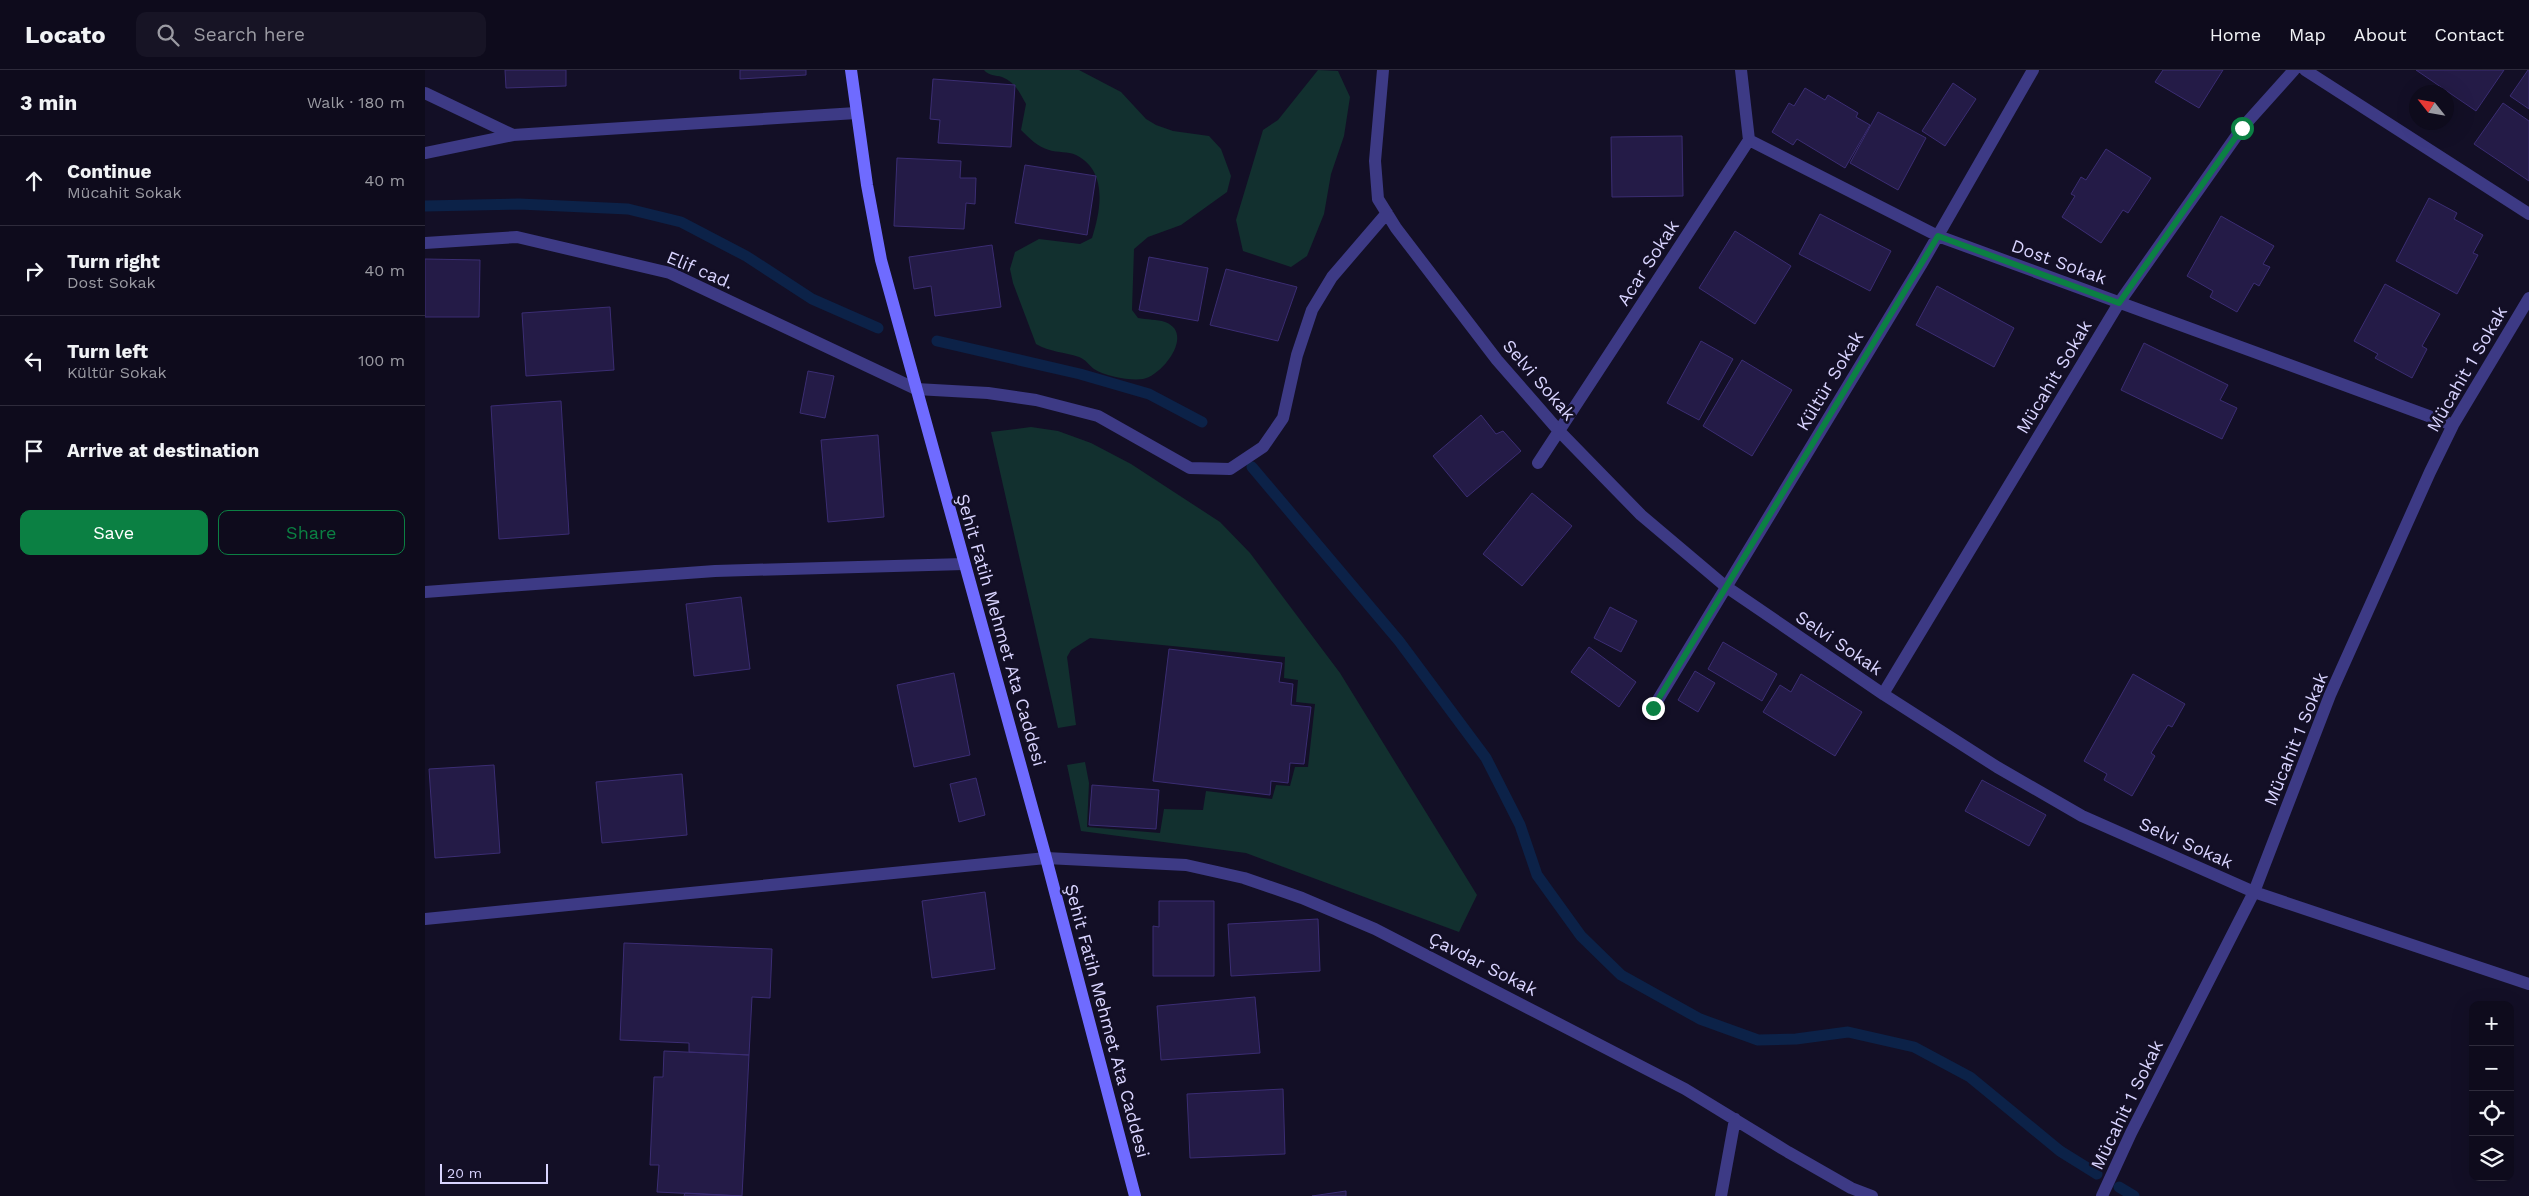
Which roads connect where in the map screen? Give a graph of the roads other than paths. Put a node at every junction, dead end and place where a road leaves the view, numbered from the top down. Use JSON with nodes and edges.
{"nodes":[{"id":1,"x":851,"y":70,"type":"edge"},
{"id":2,"x":1383,"y":70,"type":"edge"},
{"id":3,"x":1741,"y":70,"type":"edge"},
{"id":4,"x":2033,"y":70,"type":"edge"},
{"id":5,"x":2294,"y":70,"type":"edge"},
{"id":6,"x":2305,"y":70,"type":"edge"},
{"id":7,"x":425,"y":93,"type":"edge"},
{"id":8,"x":856,"y":113,"type":"junction"},
{"id":9,"x":513,"y":135,"type":"junction"},
{"id":10,"x":1749,"y":140,"type":"junction"},
{"id":11,"x":425,"y":153,"type":"edge"},
{"id":12,"x":1387,"y":213,"type":"junction"},
{"id":13,"x":2529,"y":214,"type":"edge"},
{"id":14,"x":1938,"y":236,"type":"junction"},
{"id":15,"x":425,"y":243,"type":"edge"},
{"id":16,"x":2529,"y":298,"type":"edge"},
{"id":17,"x":2119,"y":303,"type":"junction"},
{"id":18,"x":916,"y":389,"type":"junction"},
{"id":19,"x":2453,"y":426,"type":"junction"},
{"id":20,"x":1559,"y":431,"type":"junction"},
{"id":21,"x":1537,"y":463,"type":"dead end"},
{"id":22,"x":965,"y":564,"type":"junction"},
{"id":23,"x":1725,"y":586,"type":"junction"},
{"id":24,"x":425,"y":592,"type":"edge"},
{"id":25,"x":1883,"y":694,"type":"junction"},
{"id":26,"x":1653,"y":708,"type":"dead end"},
{"id":27,"x":1046,"y":858,"type":"junction"},
{"id":28,"x":2254,"y":892,"type":"junction"},
{"id":29,"x":425,"y":919,"type":"edge"},
{"id":30,"x":2529,"y":984,"type":"edge"},
{"id":31,"x":1735,"y":1119,"type":"junction"},
{"id":32,"x":1135,"y":1196,"type":"edge"},
{"id":33,"x":1721,"y":1196,"type":"edge"},
{"id":34,"x":1872,"y":1196,"type":"edge"},
{"id":35,"x":2101,"y":1196,"type":"edge"}],
"edges":[{"from":1,"to":8,"type":"main road","name":"Şehit Fatih Mehmet Ata Caddesi"},
{"from":2,"to":12,"type":"street","name":"Selvi Sokak"},
{"from":3,"to":10,"type":"street"},
{"from":4,"to":14,"type":"street","name":"Kültür Sokak"},
{"from":5,"to":17,"type":"street","name":"Mücahit Sokak"},
{"from":6,"to":13,"type":"street"},
{"from":7,"to":9,"type":"street"},
{"from":8,"to":9,"type":"street"},
{"from":8,"to":18,"type":"main road","name":"Şehit Fatih Mehmet Ata Caddesi"},
{"from":9,"to":11,"type":"street"},
{"from":10,"to":14,"type":"street","name":"Dost Sokak"},
{"from":10,"to":20,"type":"street","name":"Acar Sokak"},
{"from":12,"to":18,"type":"street"},
{"from":12,"to":20,"type":"street","name":"Selvi Sokak"},
{"from":14,"to":17,"type":"street","name":"Dost Sokak"},
{"from":14,"to":23,"type":"street","name":"Kültür Sokak"},
{"from":15,"to":18,"type":"street","name":"Elif cad."},
{"from":16,"to":19,"type":"street","name":"Mücahit 1 Sokak"},
{"from":17,"to":19,"type":"street","name":"Dost Sokak"},
{"from":17,"to":25,"type":"street","name":"Mücahit Sokak"},
{"from":18,"to":22,"type":"main road","name":"Şehit Fatih Mehmet Ata Caddesi"},
{"from":19,"to":28,"type":"street","name":"Mücahit 1 Sokak"},
{"from":20,"to":21,"type":"street","name":"Acar Sokak"},
{"from":20,"to":23,"type":"street","name":"Selvi Sokak"},
{"from":22,"to":24,"type":"street"},
{"from":22,"to":27,"type":"main road","name":"Şehit Fatih Mehmet Ata Caddesi"},
{"from":23,"to":25,"type":"street","name":"Selvi Sokak"},
{"from":23,"to":26,"type":"street","name":"Kültür Sokak"},
{"from":25,"to":28,"type":"street","name":"Selvi Sokak"},
{"from":27,"to":29,"type":"street","name":"Çavdar Sokak"},
{"from":27,"to":31,"type":"street","name":"Çavdar Sokak"},
{"from":27,"to":32,"type":"main road","name":"Şehit Fatih Mehmet Ata Caddesi"},
{"from":28,"to":30,"type":"street","name":"Selvi Sokak"},
{"from":28,"to":35,"type":"street","name":"Mücahit 1 Sokak"},
{"from":31,"to":33,"type":"street"},
{"from":31,"to":34,"type":"street","name":"Çavdar Sokak"}]}
